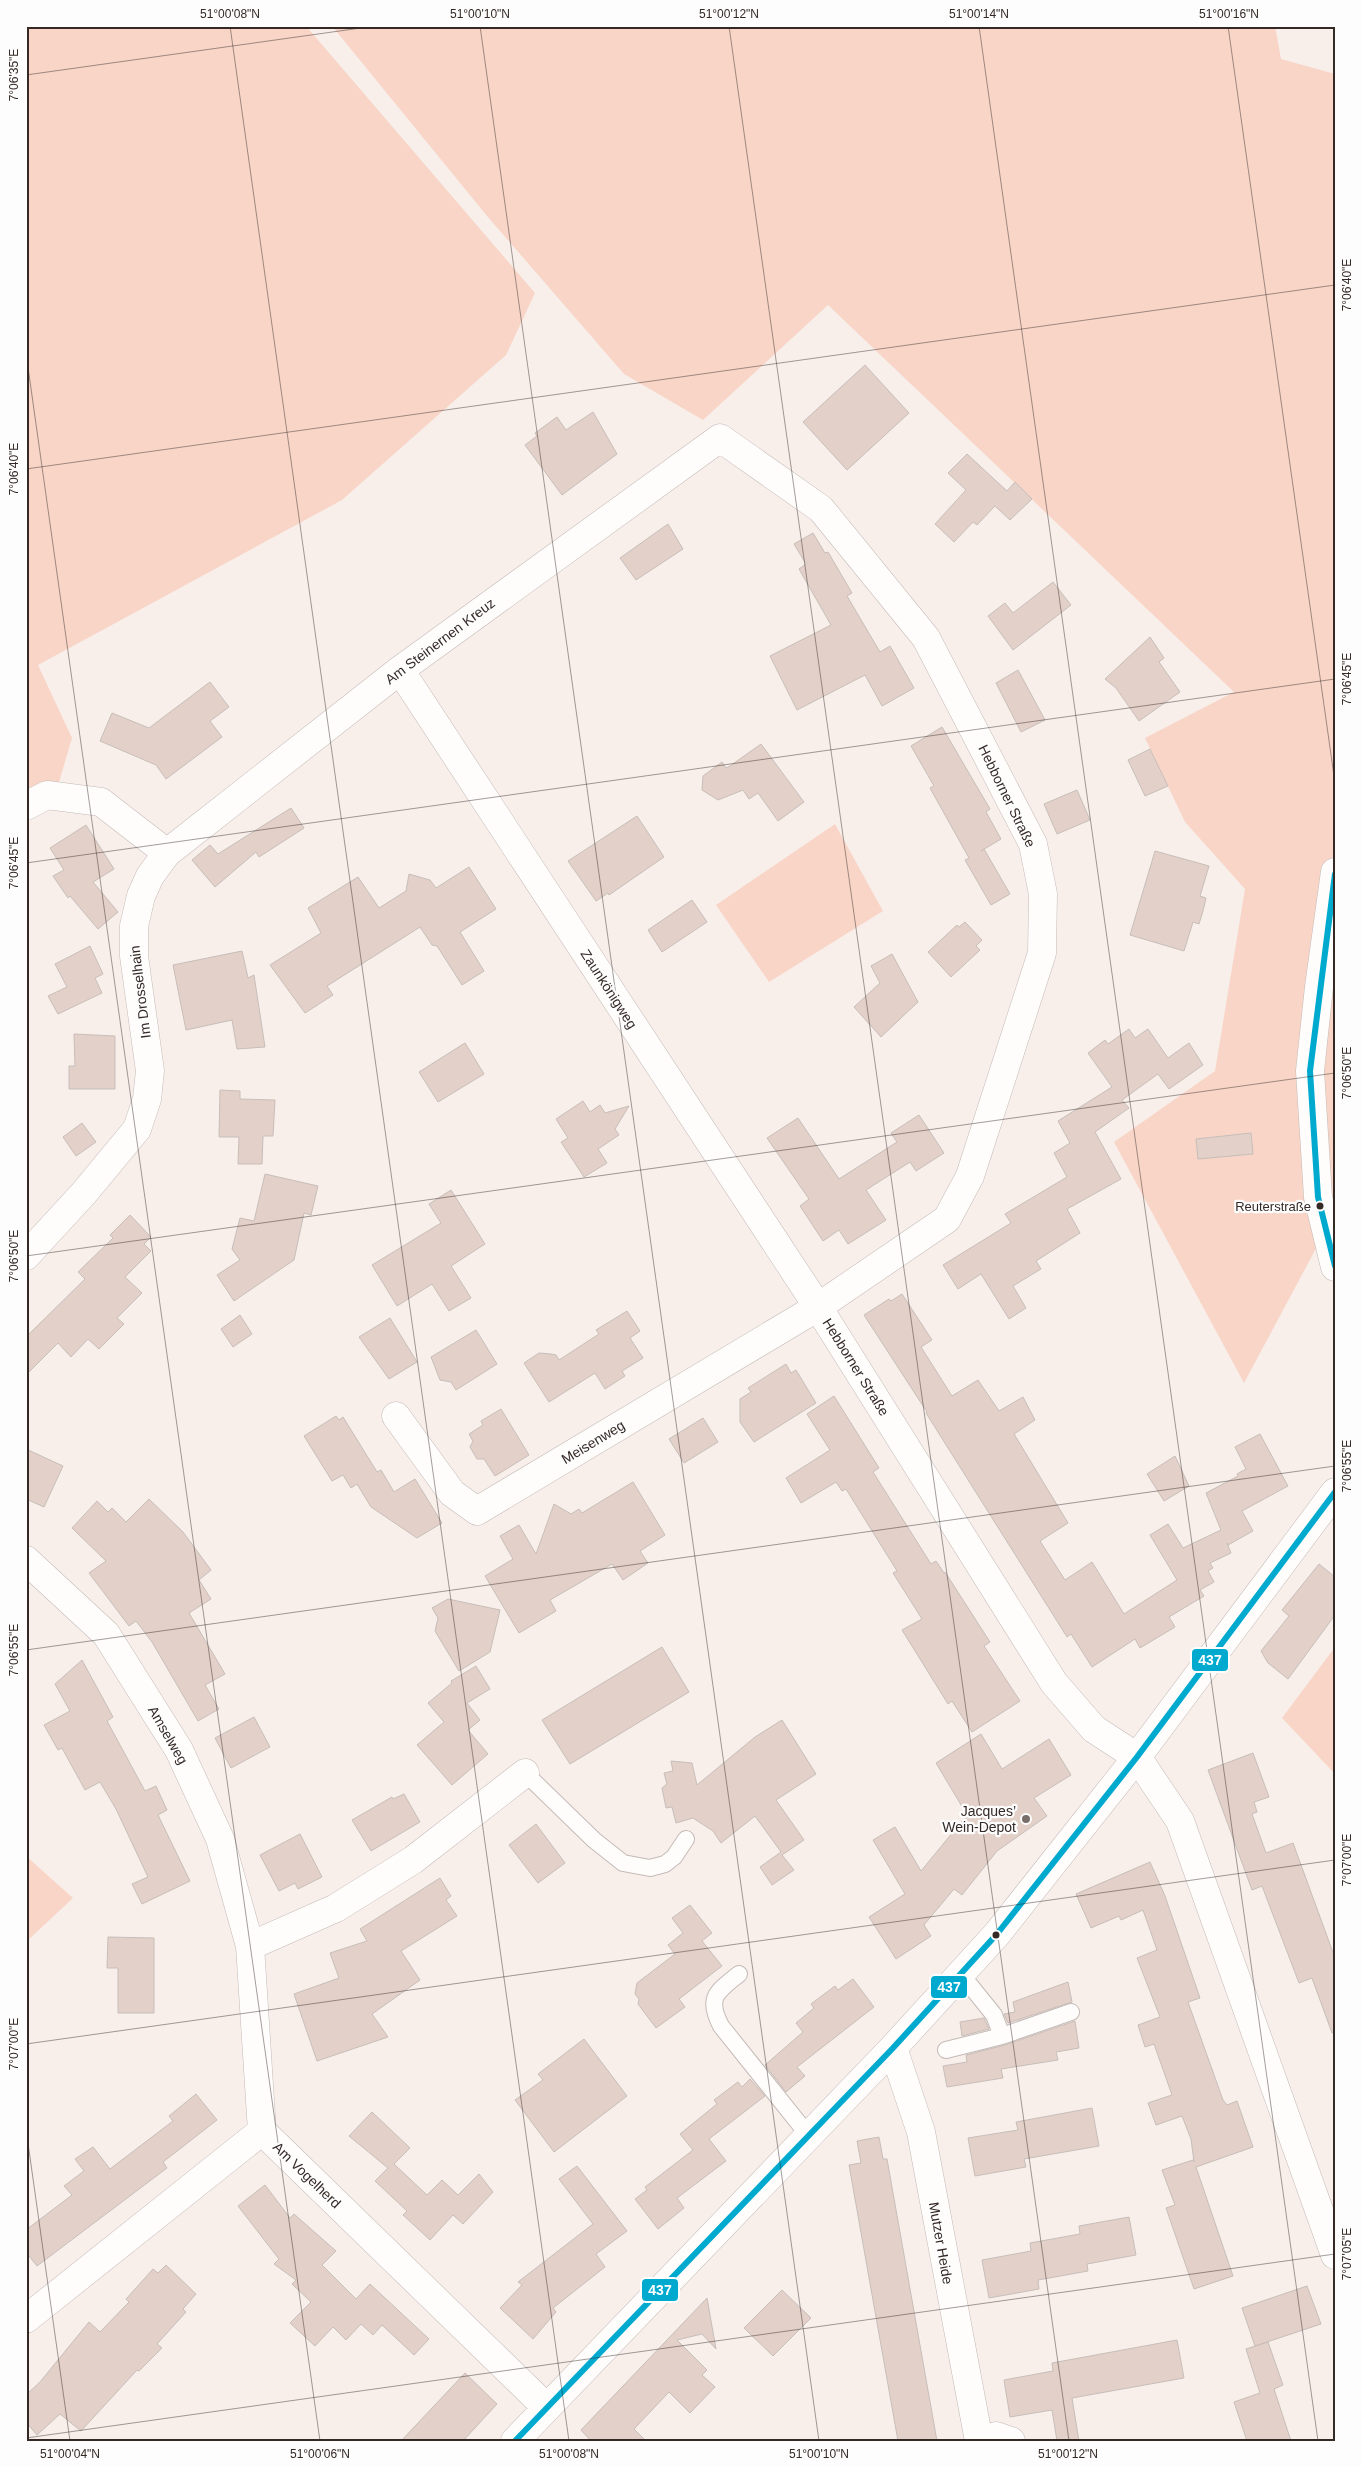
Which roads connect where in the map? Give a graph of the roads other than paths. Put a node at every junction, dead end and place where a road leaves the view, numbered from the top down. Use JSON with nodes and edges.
{"nodes":[{"id":1,"x":720,"y":438,"type":"joint"},
{"id":2,"x":400,"y":670,"type":"junction"},
{"id":3,"x":26,"y":806,"type":"edge"},
{"id":4,"x":167,"y":853,"type":"junction"},
{"id":5,"x":1335,"y":872,"type":"edge"},
{"id":6,"x":26,"y":1256,"type":"edge"},
{"id":7,"x":1335,"y":1267,"type":"edge"},
{"id":8,"x":818,"y":1307,"type":"junction"},
{"id":9,"x":396,"y":1416,"type":"dead end"},
{"id":10,"x":1335,"y":1492,"type":"edge"},
{"id":11,"x":26,"y":1560,"type":"edge"},
{"id":12,"x":1137,"y":1758,"type":"junction"},
{"id":13,"x":525,"y":1773,"type":"joint"},
{"id":14,"x":686,"y":1839,"type":"dead end"},
{"id":15,"x":250,"y":1946,"type":"junction"},
{"id":16,"x":739,"y":1974,"type":"dead end"},
{"id":17,"x":960,"y":1974,"type":"junction"},
{"id":18,"x":1071,"y":2012,"type":"dead end"},
{"id":19,"x":1002,"y":2036,"type":"junction"},
{"id":20,"x":893,"y":2048,"type":"junction"},
{"id":21,"x":946,"y":2050,"type":"dead end"},
{"id":22,"x":262,"y":2131,"type":"junction"},
{"id":23,"x":809,"y":2136,"type":"junction"},
{"id":24,"x":1335,"y":2254,"type":"edge"},
{"id":25,"x":26,"y":2320,"type":"edge"},
{"id":26,"x":547,"y":2408,"type":"junction"},
{"id":27,"x":515,"y":2441,"type":"edge"},
{"id":28,"x":979,"y":2441,"type":"edge"},
{"id":29,"x":1011,"y":2441,"type":"edge"}],
"edges":[{"from":1,"to":2,"type":"street","name":"Am Steinernen Kreuz"},
{"from":1,"to":8,"type":"street","name":"Hebborner Straße"},
{"from":2,"to":4,"type":"street","name":"Am Steinernen Kreuz"},
{"from":2,"to":8,"type":"street","name":"Zaunkönigweg"},
{"from":3,"to":4,"type":"street"},
{"from":4,"to":6,"type":"street","name":"Im Drosselhain"},
{"from":5,"to":7,"type":"street"},
{"from":8,"to":9,"type":"street","name":"Meisenweg"},
{"from":8,"to":12,"type":"street","name":"Hebborner Straße"},
{"from":10,"to":12,"type":"street"},
{"from":11,"to":15,"type":"street","name":"Amselweg"},
{"from":12,"to":17,"type":"street"},
{"from":12,"to":24,"type":"street","name":"Hebborner Straße"},
{"from":13,"to":14,"type":"lane"},
{"from":13,"to":15,"type":"street"},
{"from":15,"to":22,"type":"street","name":"Amselweg"},
{"from":16,"to":23,"type":"lane"},
{"from":17,"to":19,"type":"lane"},
{"from":17,"to":20,"type":"street"},
{"from":18,"to":19,"type":"lane"},
{"from":19,"to":21,"type":"lane"},
{"from":20,"to":23,"type":"street"},
{"from":20,"to":28,"type":"street","name":"Mutzer Heide"},
{"from":22,"to":25,"type":"street","name":"Am Vogelherd"},
{"from":22,"to":26,"type":"street","name":"Am Vogelherd"},
{"from":23,"to":26,"type":"street"},
{"from":26,"to":27,"type":"street"},
{"from":28,"to":29,"type":"street","name":"Mutzer Heide"}]}
